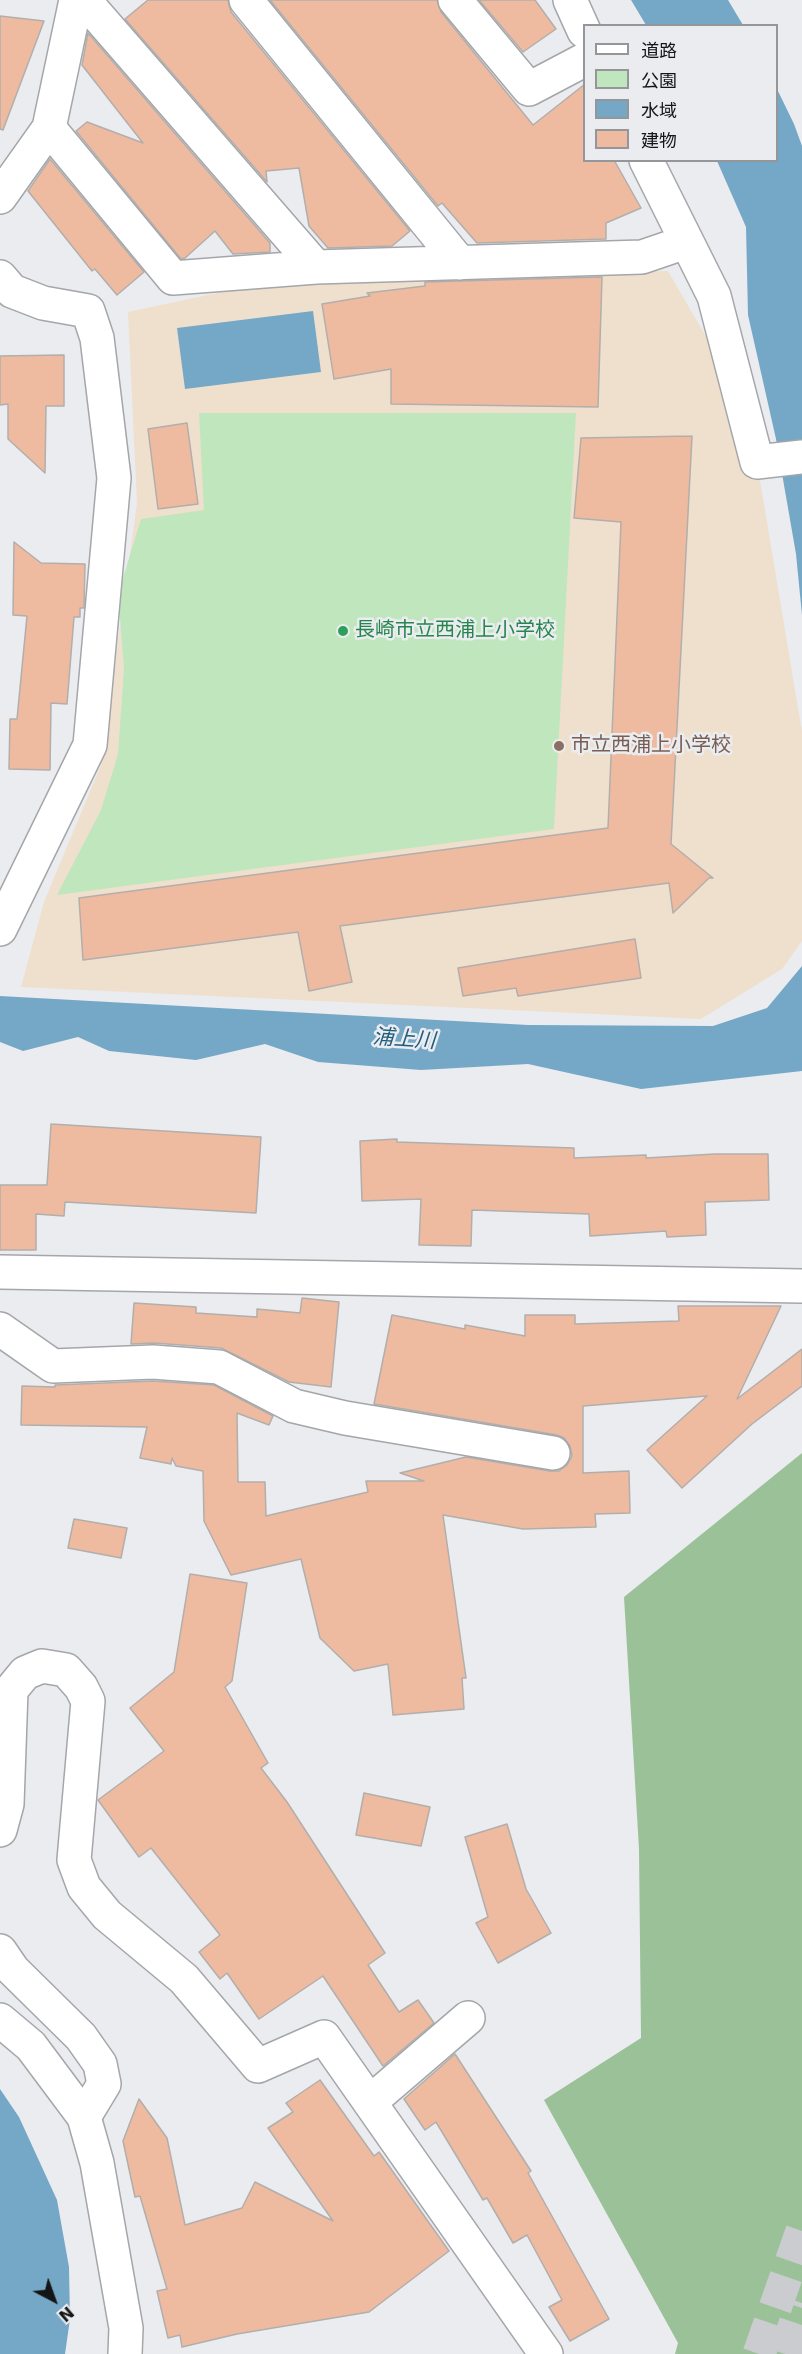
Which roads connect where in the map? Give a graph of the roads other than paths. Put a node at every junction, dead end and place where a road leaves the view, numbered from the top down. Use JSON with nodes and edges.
{"nodes":[{"id":1,"x":76,"y":0,"type":"edge"},
{"id":2,"x":84,"y":0,"type":"edge"},
{"id":3,"x":246,"y":0,"type":"edge"},
{"id":4,"x":455,"y":0,"type":"edge"},
{"id":5,"x":570,"y":0,"type":"edge"},
{"id":6,"x":583,"y":28,"type":"edge"},
{"id":7,"x":583,"y":61,"type":"edge"},
{"id":8,"x":49,"y":128,"type":"junction"},
{"id":9,"x":647,"y":162,"type":"edge"},
{"id":10,"x":0,"y":197,"type":"edge"},
{"id":11,"x":686,"y":243,"type":"junction"},
{"id":12,"x":460,"y":263,"type":"junction"},
{"id":13,"x":316,"y":267,"type":"junction"},
{"id":14,"x":0,"y":277,"type":"edge"},
{"id":15,"x":802,"y":457,"type":"edge"},
{"id":16,"x":0,"y":929,"type":"edge"},
{"id":17,"x":0,"y":1272,"type":"edge"},
{"id":18,"x":802,"y":1286,"type":"edge"},
{"id":19,"x":0,"y":1329,"type":"edge"},
{"id":20,"x":553,"y":1453,"type":"dead end"},
{"id":21,"x":0,"y":1830,"type":"edge"},
{"id":22,"x":0,"y":1951,"type":"edge"},
{"id":23,"x":468,"y":2018,"type":"dead end"},
{"id":24,"x":0,"y":2020,"type":"edge"},
{"id":25,"x":370,"y":2102,"type":"junction"},
{"id":26,"x":84,"y":2117,"type":"junction"},
{"id":27,"x":124,"y":2354,"type":"edge"},
{"id":28,"x":546,"y":2354,"type":"edge"}],
"edges":[{"from":1,"to":8,"type":"street"},
{"from":2,"to":13,"type":"street"},
{"from":3,"to":12,"type":"street"},
{"from":4,"to":7,"type":"street"},
{"from":5,"to":6,"type":"street"},
{"from":8,"to":10,"type":"street"},
{"from":8,"to":13,"type":"street"},
{"from":9,"to":11,"type":"street"},
{"from":11,"to":12,"type":"street"},
{"from":11,"to":15,"type":"street"},
{"from":12,"to":13,"type":"street"},
{"from":14,"to":16,"type":"street"},
{"from":17,"to":18,"type":"street"},
{"from":19,"to":20,"type":"street"},
{"from":21,"to":25,"type":"street"},
{"from":22,"to":26,"type":"street"},
{"from":23,"to":25,"type":"street"},
{"from":24,"to":26,"type":"street"},
{"from":25,"to":28,"type":"street"},
{"from":26,"to":27,"type":"street"}]}
